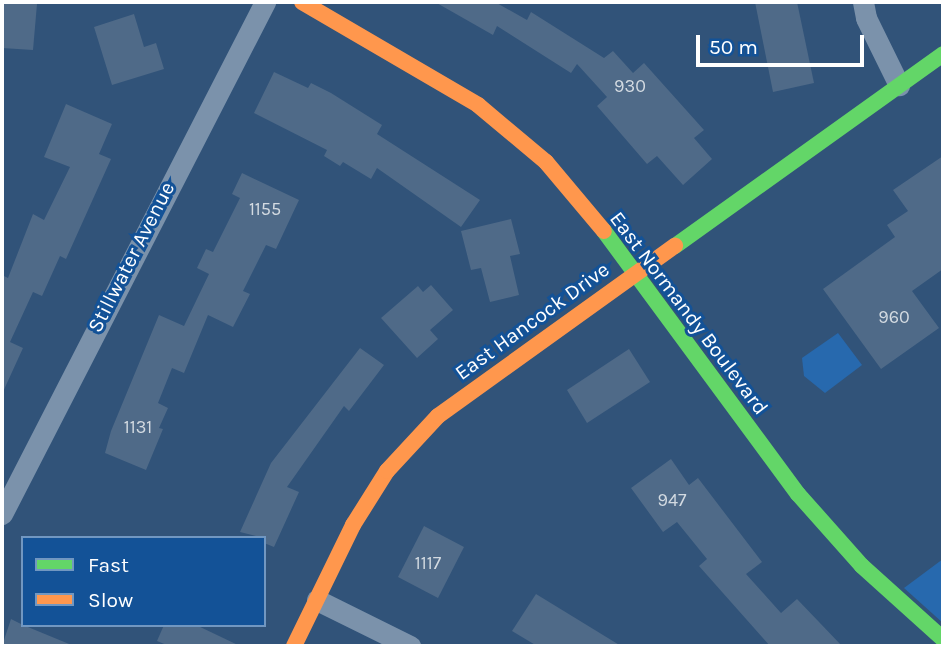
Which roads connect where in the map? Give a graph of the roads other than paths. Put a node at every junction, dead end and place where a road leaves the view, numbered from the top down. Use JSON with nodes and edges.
{"nodes":[{"id":1,"x":265,"y":2,"type":"edge"},
{"id":2,"x":302,"y":2,"type":"edge"},
{"id":3,"x":863,"y":2,"type":"edge"},
{"id":4,"x":943,"y":54,"type":"edge"},
{"id":5,"x":900,"y":85,"type":"junction"},
{"id":6,"x":637,"y":271,"type":"junction"},
{"id":7,"x":2,"y":514,"type":"edge"},
{"id":8,"x":317,"y":600,"type":"junction"},
{"id":9,"x":943,"y":639,"type":"edge"},
{"id":10,"x":294,"y":646,"type":"edge"},
{"id":11,"x":410,"y":646,"type":"edge"}],
"edges":[{"from":1,"to":7,"type":"street","name":"Stillwater Avenue"},
{"from":2,"to":6,"type":"street","name":"East Normandy Boulevard"},
{"from":3,"to":5,"type":"street"},
{"from":4,"to":5,"type":"street","name":"East Hancock Drive"},
{"from":5,"to":6,"type":"street","name":"East Hancock Drive"},
{"from":6,"to":8,"type":"street","name":"East Hancock Drive"},
{"from":6,"to":9,"type":"street","name":"East Normandy Boulevard"},
{"from":8,"to":10,"type":"street","name":"East Hancock Drive"},
{"from":8,"to":11,"type":"street"}]}
